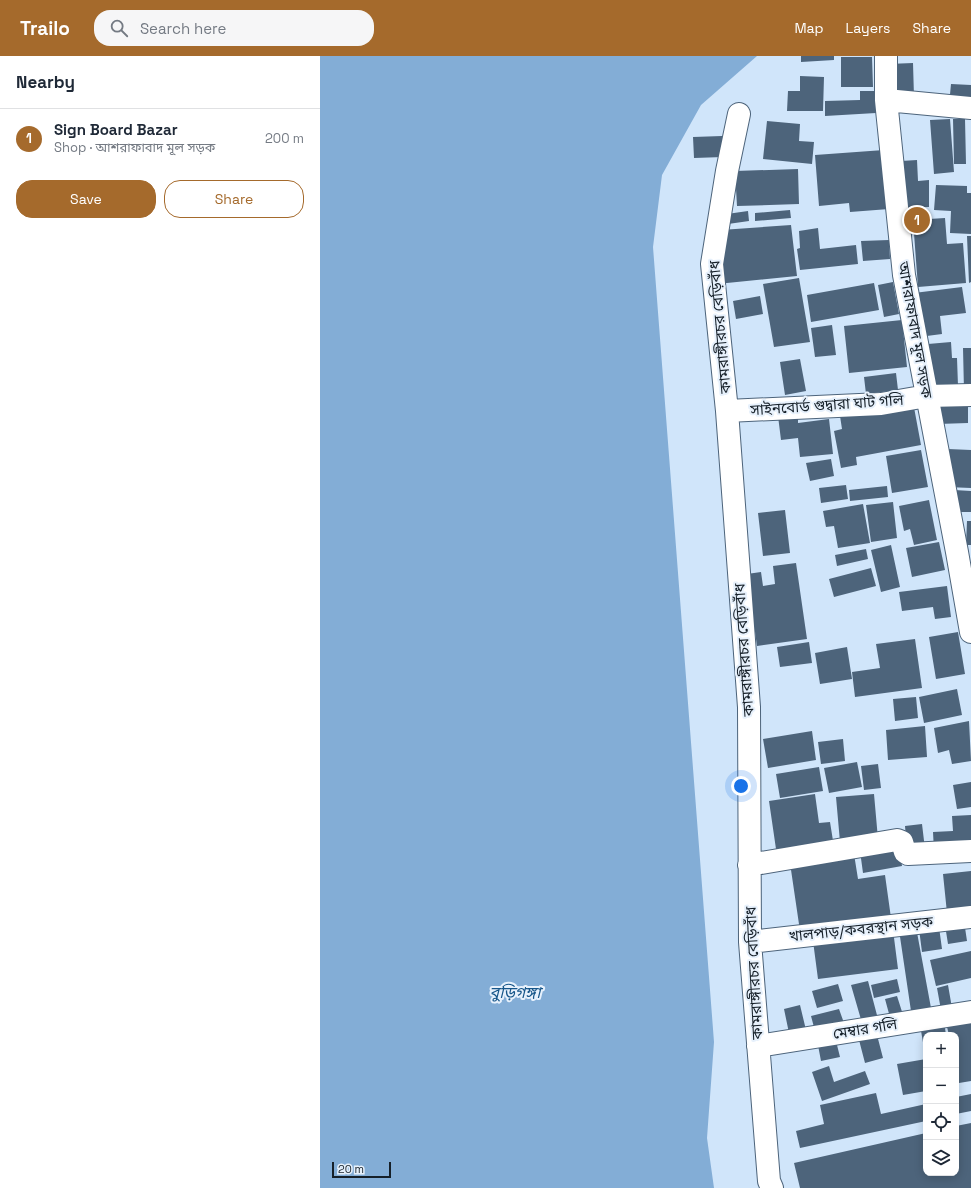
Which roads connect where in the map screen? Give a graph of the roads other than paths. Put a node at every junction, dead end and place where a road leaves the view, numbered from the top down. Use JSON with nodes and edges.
{"nodes":[{"id":1,"x":886,"y":56,"type":"edge"},
{"id":2,"x":886,"y":100,"type":"junction"},
{"id":3,"x":971,"y":108,"type":"edge"},
{"id":4,"x":739,"y":114,"type":"dead end"},
{"id":5,"x":971,"y":395,"type":"edge"},
{"id":6,"x":927,"y":396,"type":"junction"},
{"id":7,"x":727,"y":411,"type":"junction"},
{"id":8,"x":964,"y":552,"type":"edge"},
{"id":9,"x":971,"y":632,"type":"edge"},
{"id":10,"x":971,"y":851,"type":"edge"},
{"id":11,"x":749,"y":865,"type":"junction"},
{"id":12,"x":971,"y":917,"type":"edge"},
{"id":13,"x":750,"y":942,"type":"junction"},
{"id":14,"x":971,"y":1012,"type":"edge"},
{"id":15,"x":758,"y":1046,"type":"junction"},
{"id":16,"x":772,"y":1188,"type":"edge"}],
"edges":[{"from":1,"to":2,"type":"street","name":"আশরাফাবাদ মূল সড়ক"},
{"from":2,"to":3,"type":"street"},
{"from":2,"to":6,"type":"street","name":"আশরাফাবাদ মূল সড়ক"},
{"from":4,"to":7,"type":"street","name":"কামরাঙ্গীরচর বেড়িবাঁধ"},
{"from":5,"to":6,"type":"street","name":"সাইনবোর্ড গুদ্বারা ঘাট গলি"},
{"from":6,"to":7,"type":"street","name":"সাইনবোর্ড গুদ্বারা ঘাট গলি"},
{"from":6,"to":8,"type":"street","name":"আশরাফাবাদ মূল সড়ক"},
{"from":7,"to":11,"type":"street","name":"কামরাঙ্গীরচর বেড়িবাঁধ"},
{"from":8,"to":9,"type":"street","name":"আশরাফাবাদ মূল সড়ক"},
{"from":10,"to":11,"type":"street"},
{"from":11,"to":13,"type":"street","name":"কামরাঙ্গীরচর বেড়িবাঁধ"},
{"from":12,"to":13,"type":"street","name":"খালপাড়/কবরস্থান সড়ক"},
{"from":13,"to":15,"type":"street","name":"কামরাঙ্গীরচর বেড়িবাঁধ"},
{"from":14,"to":15,"type":"street","name":"মেম্বার গলি"},
{"from":15,"to":16,"type":"street","name":"কামরাঙ্গীরচর বেড়িবাঁধ"}]}
